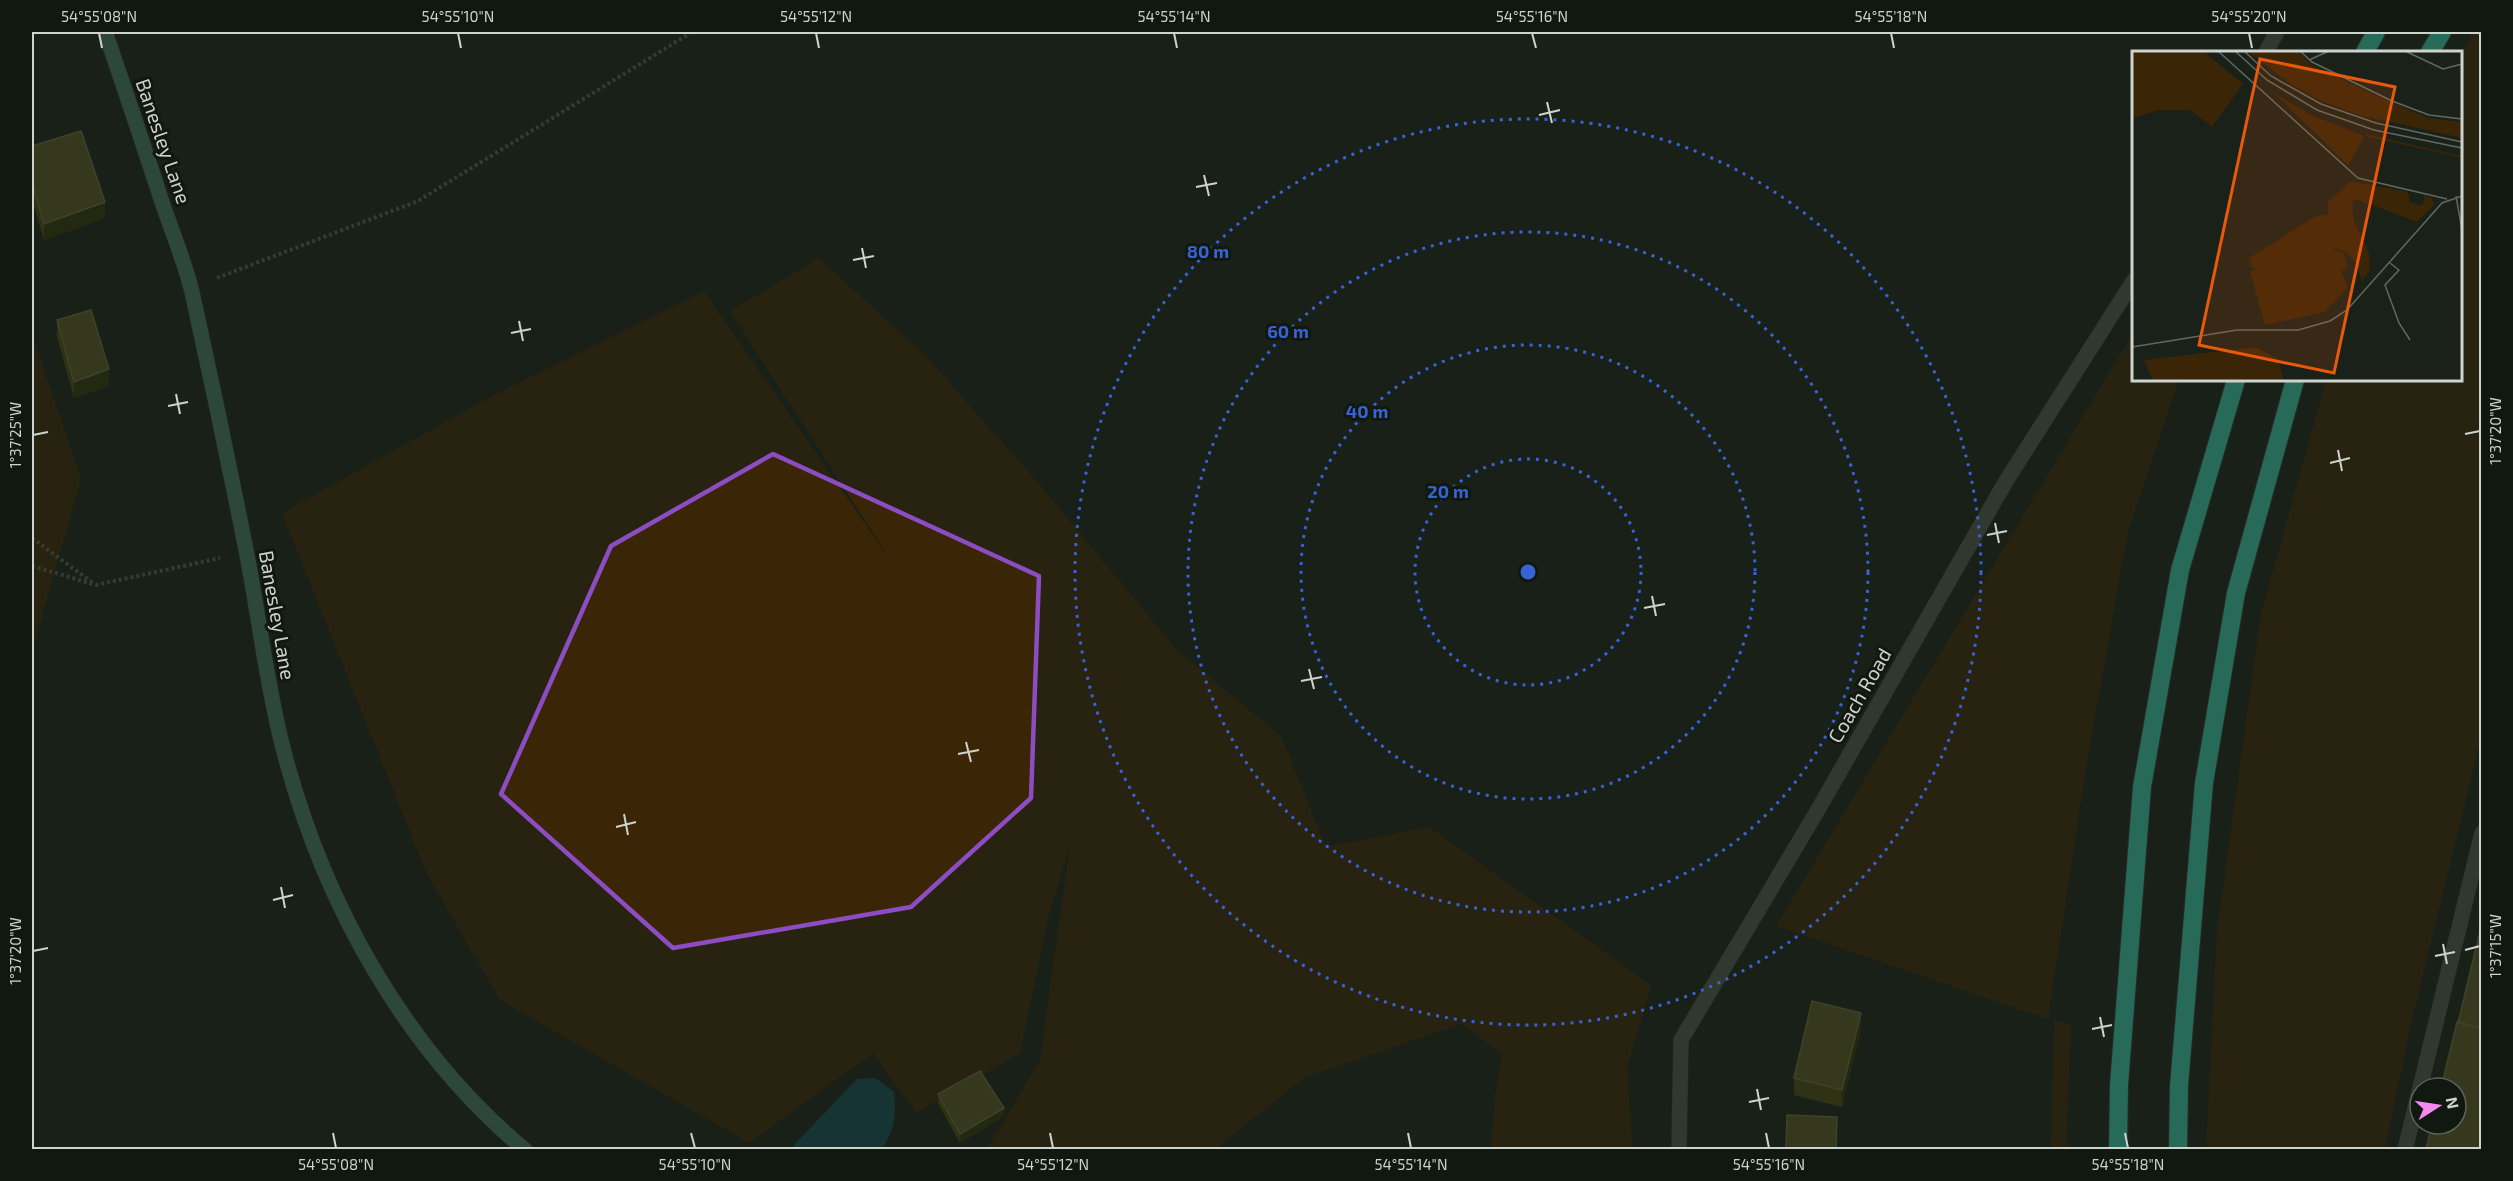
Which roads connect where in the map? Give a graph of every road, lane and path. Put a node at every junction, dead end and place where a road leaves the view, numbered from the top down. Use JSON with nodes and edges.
{"nodes":[{"id":1,"x":105,"y":32,"type":"edge"},
{"id":2,"x":692,"y":32,"type":"edge"},
{"id":3,"x":2277,"y":32,"type":"edge"},
{"id":4,"x":2376,"y":32,"type":"edge"},
{"id":5,"x":2442,"y":32,"type":"edge"},
{"id":6,"x":2267,"y":51,"type":"edge"},
{"id":7,"x":2366,"y":51,"type":"edge"},
{"id":8,"x":2431,"y":51,"type":"edge"},
{"id":9,"x":2132,"y":282,"type":"edge"},
{"id":10,"x":191,"y":288,"type":"junction"},
{"id":11,"x":2236,"y":381,"type":"edge"},
{"id":12,"x":2295,"y":381,"type":"edge"},
{"id":13,"x":32,"y":538,"type":"edge"},
{"id":14,"x":246,"y":552,"type":"junction"},
{"id":15,"x":32,"y":566,"type":"edge"},
{"id":16,"x":96,"y":585,"type":"junction"},
{"id":17,"x":2481,"y":833,"type":"edge"},
{"id":18,"x":2423,"y":1076,"type":"edge"},
{"id":19,"x":525,"y":1149,"type":"edge"},
{"id":20,"x":1679,"y":1149,"type":"edge"},
{"id":21,"x":2118,"y":1149,"type":"edge"},
{"id":22,"x":2178,"y":1149,"type":"edge"}],
"edges":[{"from":1,"to":10,"type":"street","name":"Banesley Lane"},
{"from":2,"to":10,"type":"path"},
{"from":3,"to":6,"type":"street"},
{"from":4,"to":7,"type":"highway"},
{"from":5,"to":8,"type":"highway"},
{"from":9,"to":20,"type":"street","name":"Coach Road"},
{"from":10,"to":14,"type":"street","name":"Banesley Lane"},
{"from":11,"to":21,"type":"highway"},
{"from":12,"to":22,"type":"highway"},
{"from":13,"to":16,"type":"path"},
{"from":14,"to":16,"type":"path"},
{"from":14,"to":19,"type":"street","name":"Banesley Lane"},
{"from":15,"to":16,"type":"path"},
{"from":17,"to":18,"type":"street"}]}
